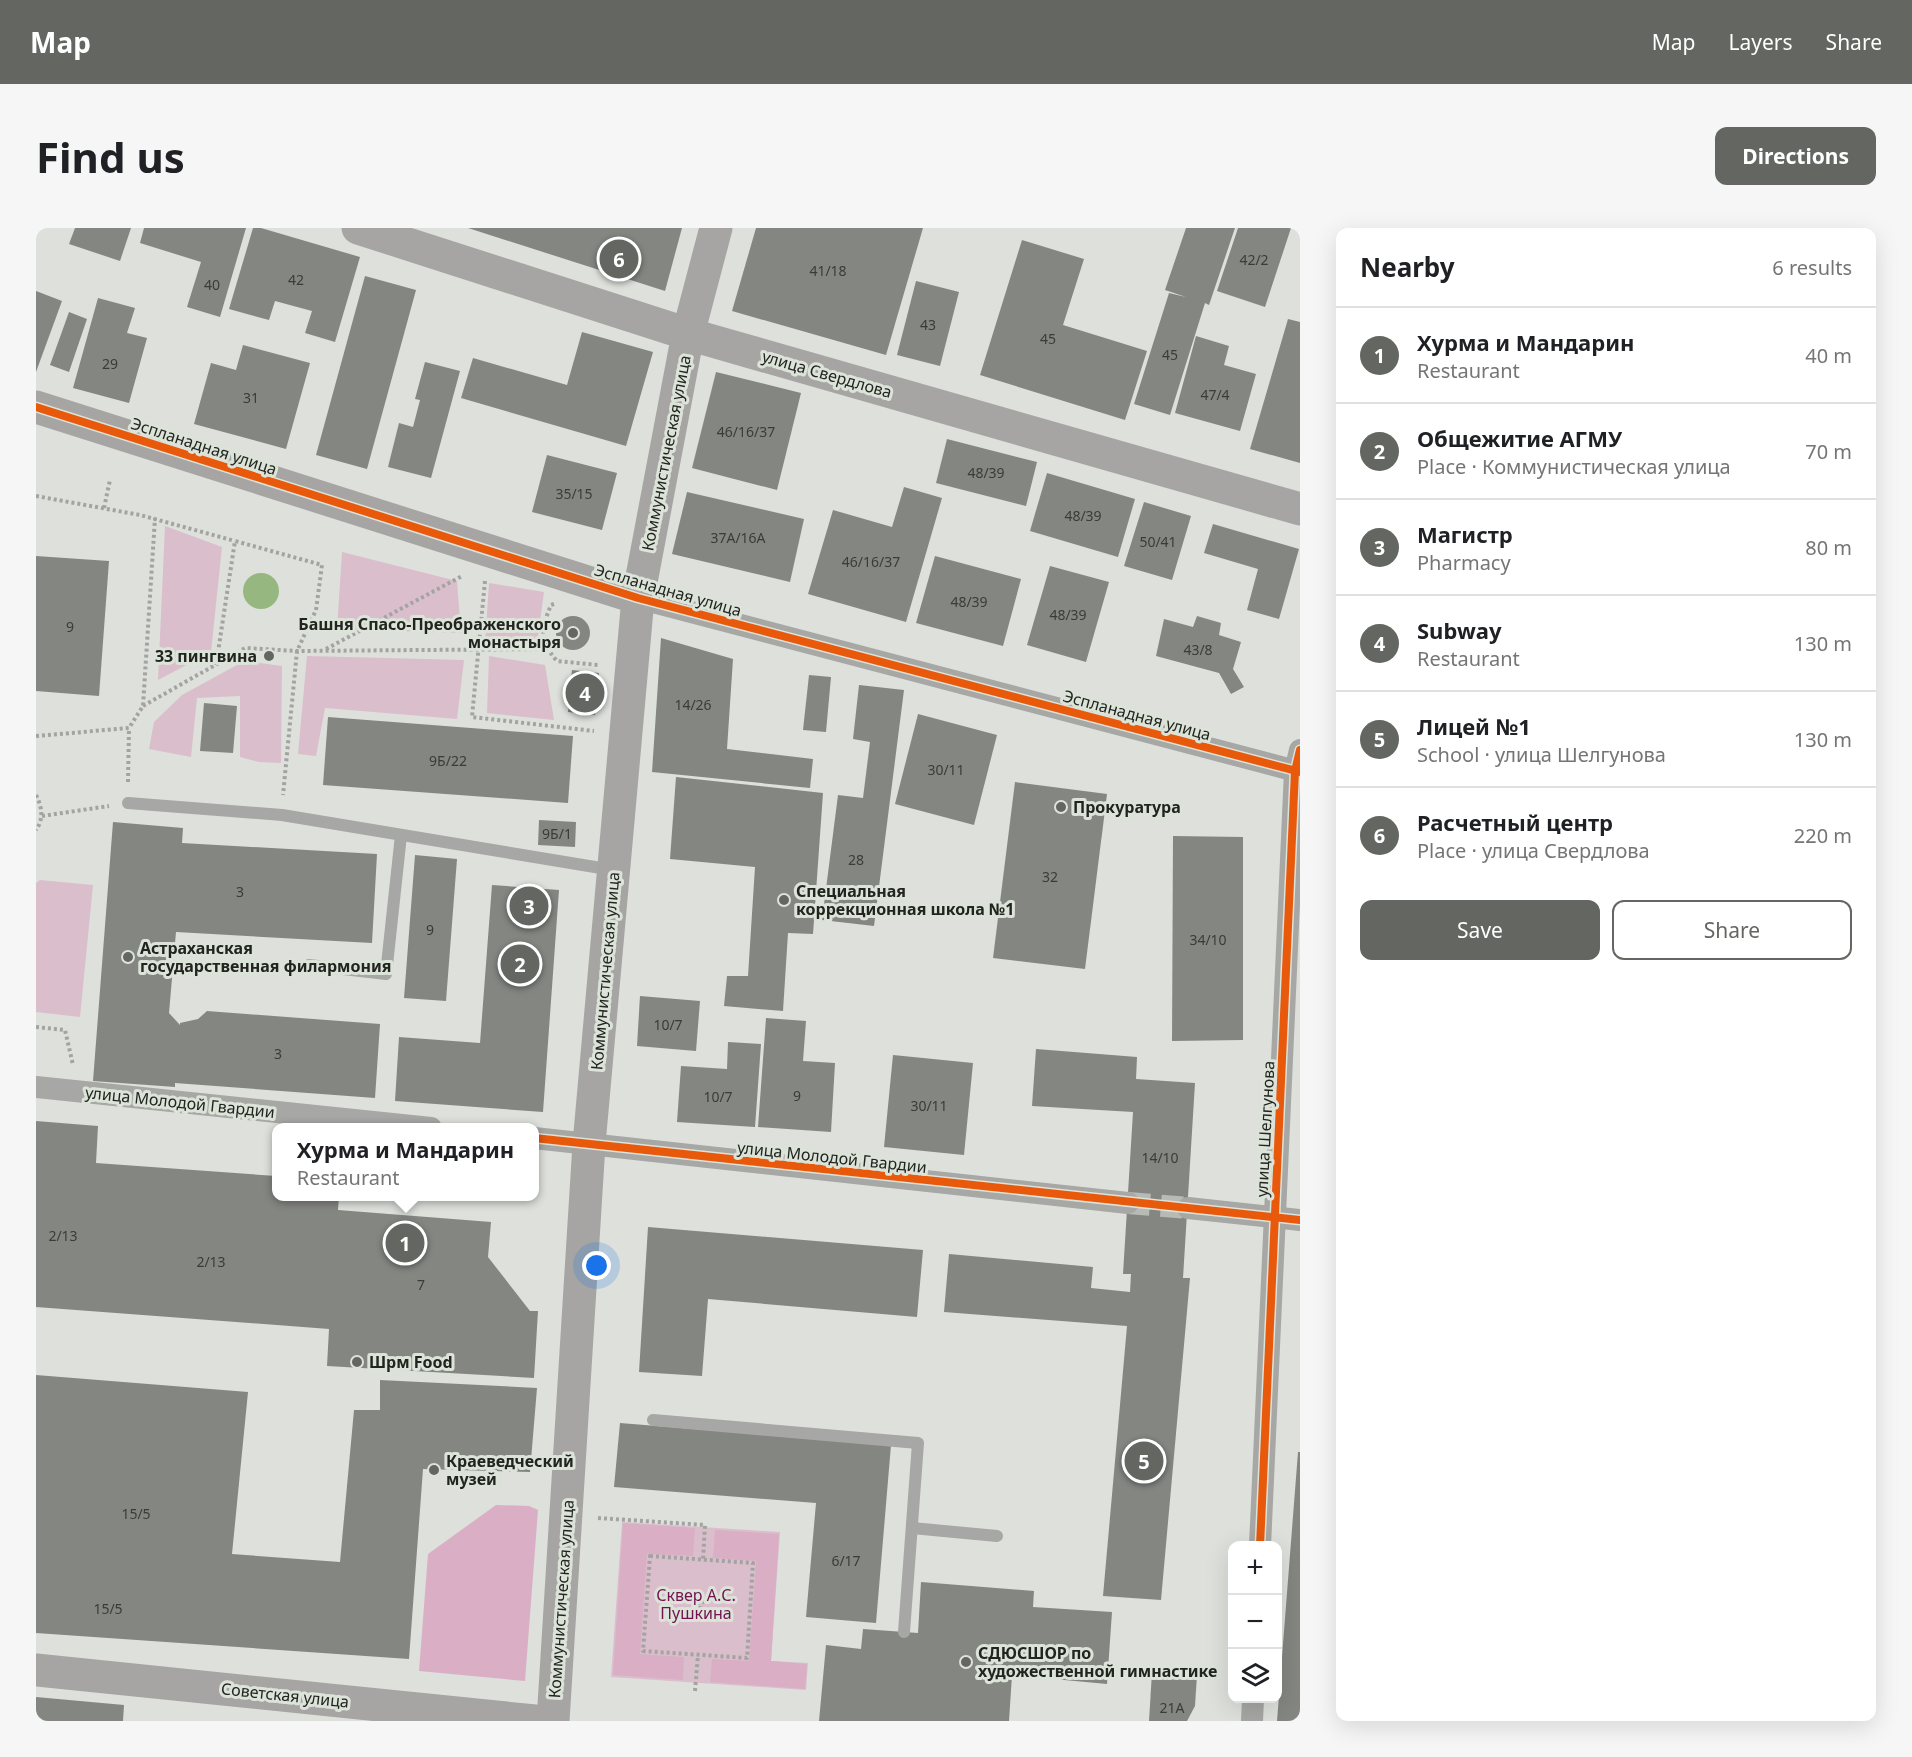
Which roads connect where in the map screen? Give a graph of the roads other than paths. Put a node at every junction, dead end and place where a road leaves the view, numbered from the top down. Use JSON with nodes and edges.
{"nodes":[{"id":1,"x":358,"y":228,"type":"edge"},
{"id":2,"x":716,"y":228,"type":"edge"},
{"id":3,"x":688,"y":334,"type":"junction"},
{"id":4,"x":36,"y":407,"type":"edge"},
{"id":5,"x":1300,"y":509,"type":"edge"},
{"id":6,"x":638,"y":598,"type":"junction"},
{"id":7,"x":1298,"y":764,"type":"edge"},
{"id":8,"x":128,"y":803,"type":"road end"},
{"id":9,"x":401,"y":835,"type":"junction"},
{"id":10,"x":614,"y":870,"type":"junction"},
{"id":11,"x":309,"y":965,"type":"dead end"},
{"id":12,"x":36,"y":1087,"type":"edge"},
{"id":13,"x":383,"y":1123,"type":"edge"},
{"id":14,"x":539,"y":1139,"type":"edge"},
{"id":15,"x":589,"y":1144,"type":"junction"},
{"id":16,"x":1128,"y":1203,"type":"tunnel mouth"},
{"id":17,"x":1188,"y":1209,"type":"tunnel mouth"},
{"id":18,"x":1275,"y":1217,"type":"junction"},
{"id":19,"x":1300,"y":1220,"type":"edge"},
{"id":20,"x":653,"y":1420,"type":"dead end"},
{"id":21,"x":912,"y":1528,"type":"junction"},
{"id":22,"x":997,"y":1536,"type":"dead end"},
{"id":23,"x":1260,"y":1541,"type":"edge"},
{"id":24,"x":904,"y":1632,"type":"dead end"},
{"id":25,"x":36,"y":1670,"type":"edge"},
{"id":26,"x":1253,"y":1703,"type":"edge"},
{"id":27,"x":535,"y":1721,"type":"edge"},
{"id":28,"x":553,"y":1721,"type":"edge"},
{"id":29,"x":1252,"y":1721,"type":"edge"}],
"edges":[{"from":1,"to":3,"type":"main road","name":"улица Свердлова"},
{"from":2,"to":3,"type":"main road","name":"Коммунистическая улица"},
{"from":3,"to":5,"type":"main road","name":"улица Свердлова"},
{"from":3,"to":6,"type":"main road","name":"Коммунистическая улица"},
{"from":4,"to":6,"type":"main road","name":"Эспланадная улица"},
{"from":6,"to":7,"type":"street","name":"Эспланадная улица"},
{"from":6,"to":10,"type":"main road","name":"Коммунистическая улица"},
{"from":7,"to":18,"type":"street","name":"улица Шелгунова"},
{"from":8,"to":9,"type":"lane"},
{"from":9,"to":10,"type":"lane"},
{"from":9,"to":11,"type":"lane"},
{"from":10,"to":15,"type":"main road","name":"Коммунистическая улица"},
{"from":12,"to":13,"type":"street","name":"улица Молодой Гвардии"},
{"from":14,"to":15,"type":"street","name":"улица Молодой Гвардии"},
{"from":15,"to":16,"type":"street","name":"улица Молодой Гвардии"},
{"from":15,"to":28,"type":"main road","name":"Коммунистическая улица"},
{"from":17,"to":18,"type":"street"},
{"from":18,"to":19,"type":"street"},
{"from":18,"to":23,"type":"street","name":"улица Шелгунова"},
{"from":20,"to":21,"type":"lane"},
{"from":21,"to":22,"type":"lane"},
{"from":21,"to":24,"type":"lane"},
{"from":25,"to":27,"type":"main road","name":"Советская улица"},
{"from":26,"to":29,"type":"street"}]}
